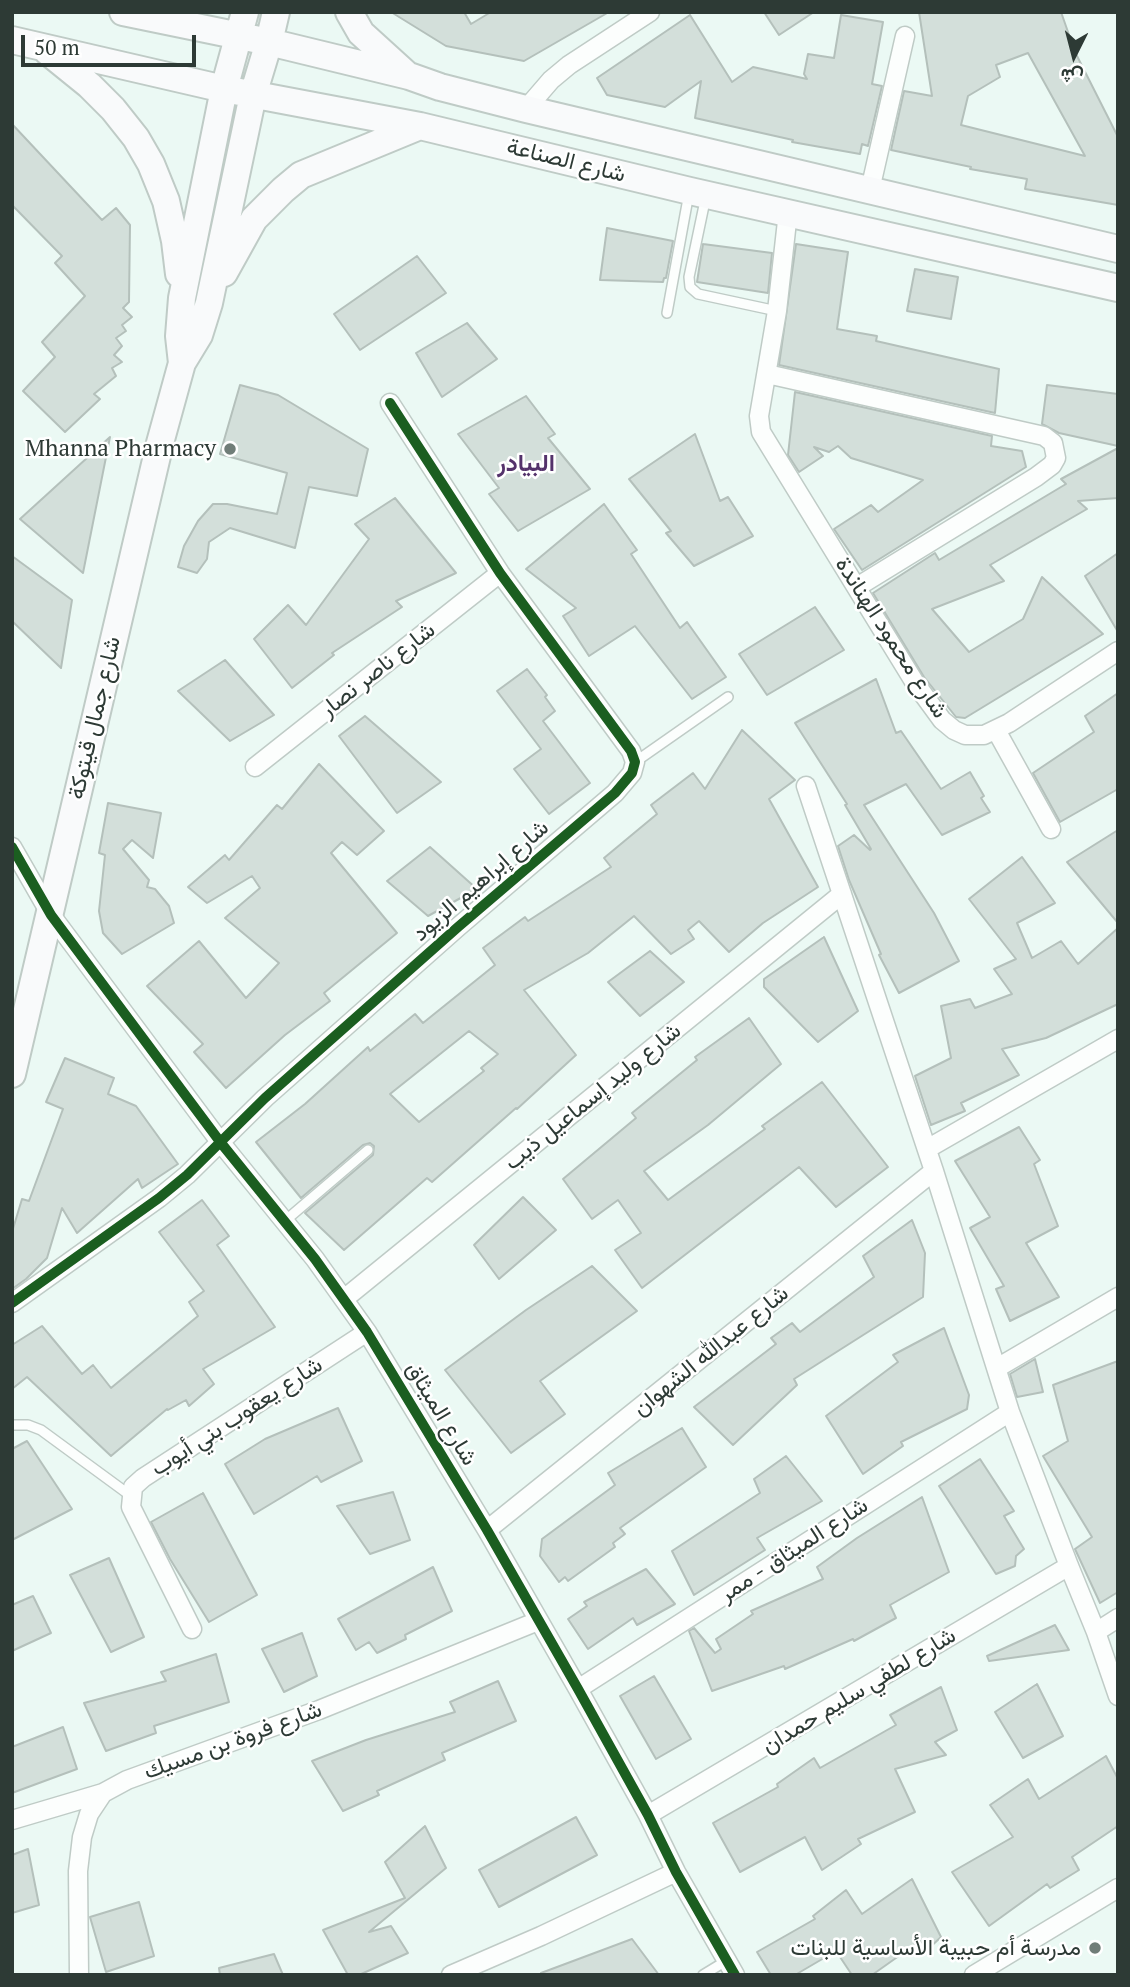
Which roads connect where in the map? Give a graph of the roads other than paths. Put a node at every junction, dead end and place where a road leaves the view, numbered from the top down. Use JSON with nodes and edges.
{"nodes":[{"id":1,"x":123,"y":12,"type":"edge"},
{"id":2,"x":276,"y":12,"type":"edge"},
{"id":3,"x":349,"y":12,"type":"edge"},
{"id":4,"x":650,"y":12,"type":"edge"},
{"id":5,"x":242,"y":24,"type":"edge"},
{"id":6,"x":905,"y":36,"type":"dead end"},
{"id":7,"x":12,"y":40,"type":"edge"},
{"id":8,"x":269,"y":42,"type":"junction"},
{"id":9,"x":40,"y":46,"type":"junction"},
{"id":10,"x":409,"y":76,"type":"junction"},
{"id":11,"x":224,"y":89,"type":"junction"},
{"id":12,"x":253,"y":95,"type":"junction"},
{"id":13,"x":526,"y":109,"type":"junction"},
{"id":14,"x":420,"y":126,"type":"junction"},
{"id":15,"x":870,"y":190,"type":"junction"},
{"id":16,"x":698,"y":193,"type":"junction"},
{"id":17,"x":788,"y":212,"type":"junction"},
{"id":18,"x":1118,"y":249,"type":"edge"},
{"id":19,"x":1118,"y":288,"type":"edge"},
{"id":20,"x":182,"y":298,"type":"junction"},
{"id":21,"x":209,"y":303,"type":"junction"},
{"id":22,"x":777,"y":310,"type":"junction"},
{"id":23,"x":667,"y":313,"type":"dead end"},
{"id":24,"x":182,"y":363,"type":"junction"},
{"id":25,"x":766,"y":373,"type":"junction"},
{"id":26,"x":390,"y":403,"type":"dead end"},
{"id":27,"x":500,"y":573,"type":"junction"},
{"id":28,"x":858,"y":587,"type":"junction"},
{"id":29,"x":1118,"y":651,"type":"edge"},
{"id":30,"x":728,"y":697,"type":"dead end"},
{"id":31,"x":996,"y":730,"type":"junction"},
{"id":32,"x":635,"y":762,"type":"junction"},
{"id":33,"x":256,"y":767,"type":"dead end"},
{"id":34,"x":806,"y":786,"type":"dead end"},
{"id":35,"x":1051,"y":829,"type":"dead end"},
{"id":36,"x":12,"y":847,"type":"edge"},
{"id":37,"x":842,"y":894,"type":"junction"},
{"id":38,"x":51,"y":915,"type":"junction"},
{"id":39,"x":1118,"y":1039,"type":"edge"},
{"id":40,"x":12,"y":1074,"type":"edge"},
{"id":41,"x":221,"y":1143,"type":"junction"},
{"id":42,"x":927,"y":1149,"type":"junction"},
{"id":43,"x":368,"y":1150,"type":"dead end"},
{"id":44,"x":934,"y":1171,"type":"junction"},
{"id":45,"x":286,"y":1220,"type":"junction"},
{"id":46,"x":1118,"y":1297,"type":"edge"},
{"id":47,"x":344,"y":1299,"type":"junction"},
{"id":48,"x":12,"y":1303,"type":"edge"},
{"id":49,"x":367,"y":1332,"type":"junction"},
{"id":50,"x":997,"y":1368,"type":"junction"},
{"id":51,"x":1010,"y":1412,"type":"junction"},
{"id":52,"x":12,"y":1425,"type":"edge"},
{"id":53,"x":131,"y":1496,"type":"junction"},
{"id":54,"x":487,"y":1530,"type":"junction"},
{"id":55,"x":1069,"y":1566,"type":"junction"},
{"id":56,"x":1118,"y":1618,"type":"edge"},
{"id":57,"x":538,"y":1621,"type":"junction"},
{"id":58,"x":192,"y":1629,"type":"dead end"},
{"id":59,"x":1096,"y":1632,"type":"junction"},
{"id":60,"x":578,"y":1689,"type":"junction"},
{"id":61,"x":1118,"y":1696,"type":"edge"},
{"id":62,"x":103,"y":1793,"type":"junction"},
{"id":63,"x":648,"y":1815,"type":"junction"},
{"id":64,"x":12,"y":1820,"type":"edge"},
{"id":65,"x":676,"y":1872,"type":"junction"},
{"id":66,"x":1118,"y":1888,"type":"edge"},
{"id":67,"x":731,"y":1968,"type":"edge"},
{"id":68,"x":79,"y":1975,"type":"edge"},
{"id":69,"x":451,"y":1975,"type":"edge"},
{"id":70,"x":703,"y":1975,"type":"edge"},
{"id":71,"x":974,"y":1975,"type":"edge"}],
"edges":[{"from":1,"to":5,"type":"main road","name":"شارع الصناعة"},
{"from":2,"to":8,"type":"main road","name":"شارع جمال قيتوكة"},
{"from":3,"to":10,"type":"main road"},
{"from":4,"to":13,"type":"street"},
{"from":5,"to":8,"type":"main road","name":"شارع الصناعة"},
{"from":5,"to":11,"type":"main road","name":"شارع جمال قيتوكة"},
{"from":6,"to":15,"type":"street"},
{"from":7,"to":9,"type":"main road","name":"شارع الصناعة"},
{"from":8,"to":10,"type":"main road","name":"شارع الصناعة"},
{"from":8,"to":12,"type":"main road","name":"شارع جمال قيتوكة"},
{"from":9,"to":11,"type":"main road","name":"شارع الصناعة"},
{"from":9,"to":20,"type":"main road"},
{"from":10,"to":13,"type":"main road","name":"شارع الصناعة"},
{"from":11,"to":12,"type":"main road","name":"شارع الصناعة"},
{"from":11,"to":20,"type":"main road","name":"شارع جمال قيتوكة"},
{"from":12,"to":14,"type":"main road","name":"شارع الصناعة"},
{"from":12,"to":21,"type":"main road","name":"شارع جمال قيتوكة"},
{"from":13,"to":15,"type":"main road","name":"شارع الصناعة"},
{"from":14,"to":16,"type":"main road","name":"شارع الصناعة"},
{"from":14,"to":21,"type":"main road"},
{"from":15,"to":18,"type":"main road","name":"شارع الصناعة"},
{"from":16,"to":17,"type":"main road","name":"شارع الصناعة"},
{"from":16,"to":22,"type":"lane"},
{"from":16,"to":23,"type":"lane"},
{"from":17,"to":19,"type":"main road","name":"شارع الصناعة"},
{"from":17,"to":22,"type":"street"},
{"from":20,"to":24,"type":"main road","name":"شارع جمال قيتوكة"},
{"from":21,"to":24,"type":"main road","name":"شارع جمال قيتوكة"},
{"from":22,"to":25,"type":"street"},
{"from":24,"to":38,"type":"main road","name":"شارع جمال قيتوكة"},
{"from":25,"to":28,"type":"street","name":"شارع محمود الهناندة"},
{"from":25,"to":28,"type":"street"},
{"from":26,"to":27,"type":"street"},
{"from":27,"to":32,"type":"street"},
{"from":27,"to":33,"type":"street","name":"شارع ناصر نصار"},
{"from":28,"to":31,"type":"street","name":"شارع محمود الهناندة"},
{"from":29,"to":31,"type":"street","name":"شارع محمود الهناندة"},
{"from":30,"to":32,"type":"lane"},
{"from":31,"to":35,"type":"street"},
{"from":32,"to":41,"type":"street","name":"شارع إبراهيم الزيود"},
{"from":34,"to":37,"type":"street"},
{"from":36,"to":38,"type":"street","name":"شارع الميثاق"},
{"from":37,"to":42,"type":"street"},
{"from":37,"to":47,"type":"street","name":"شارع وليد إسماعيل ذيب"},
{"from":38,"to":40,"type":"main road","name":"شارع جمال قيتوكة"},
{"from":38,"to":41,"type":"street","name":"شارع الميثاق"},
{"from":39,"to":42,"type":"street"},
{"from":41,"to":45,"type":"street","name":"شارع الميثاق"},
{"from":41,"to":48,"type":"street","name":"شارع إبراهيم الزيود"},
{"from":42,"to":44,"type":"street"},
{"from":43,"to":45,"type":"lane"},
{"from":44,"to":50,"type":"street"},
{"from":44,"to":54,"type":"street","name":"شارع عبدالله الشهوان"},
{"from":45,"to":47,"type":"street","name":"شارع الميثاق"},
{"from":46,"to":50,"type":"street"},
{"from":47,"to":49,"type":"street","name":"شارع الميثاق"},
{"from":49,"to":53,"type":"street","name":"شارع يعقوب بني أيوب"},
{"from":49,"to":54,"type":"street","name":"شارع الميثاق"},
{"from":50,"to":51,"type":"street"},
{"from":51,"to":55,"type":"street"},
{"from":51,"to":60,"type":"street","name":"شارع الميثاق - ممر"},
{"from":52,"to":53,"type":"lane"},
{"from":53,"to":58,"type":"street","name":"شارع يعقوب بني أيوب"},
{"from":54,"to":57,"type":"street","name":"شارع الميثاق"},
{"from":55,"to":59,"type":"street"},
{"from":55,"to":63,"type":"street","name":"شارع لطفي سليم حمدان"},
{"from":56,"to":59,"type":"street"},
{"from":57,"to":60,"type":"street","name":"شارع الميثاق"},
{"from":57,"to":62,"type":"street","name":"شارع فروة بن مسيك"},
{"from":59,"to":61,"type":"street"},
{"from":60,"to":63,"type":"street","name":"شارع الميثاق"},
{"from":62,"to":64,"type":"street","name":"شارع فروة بن مسيك"},
{"from":62,"to":68,"type":"street"},
{"from":63,"to":65,"type":"street","name":"شارع الميثاق"},
{"from":65,"to":67,"type":"street","name":"شارع الميثاق"},
{"from":65,"to":69,"type":"street"},
{"from":66,"to":71,"type":"street"},
{"from":67,"to":70,"type":"lane"}]}
